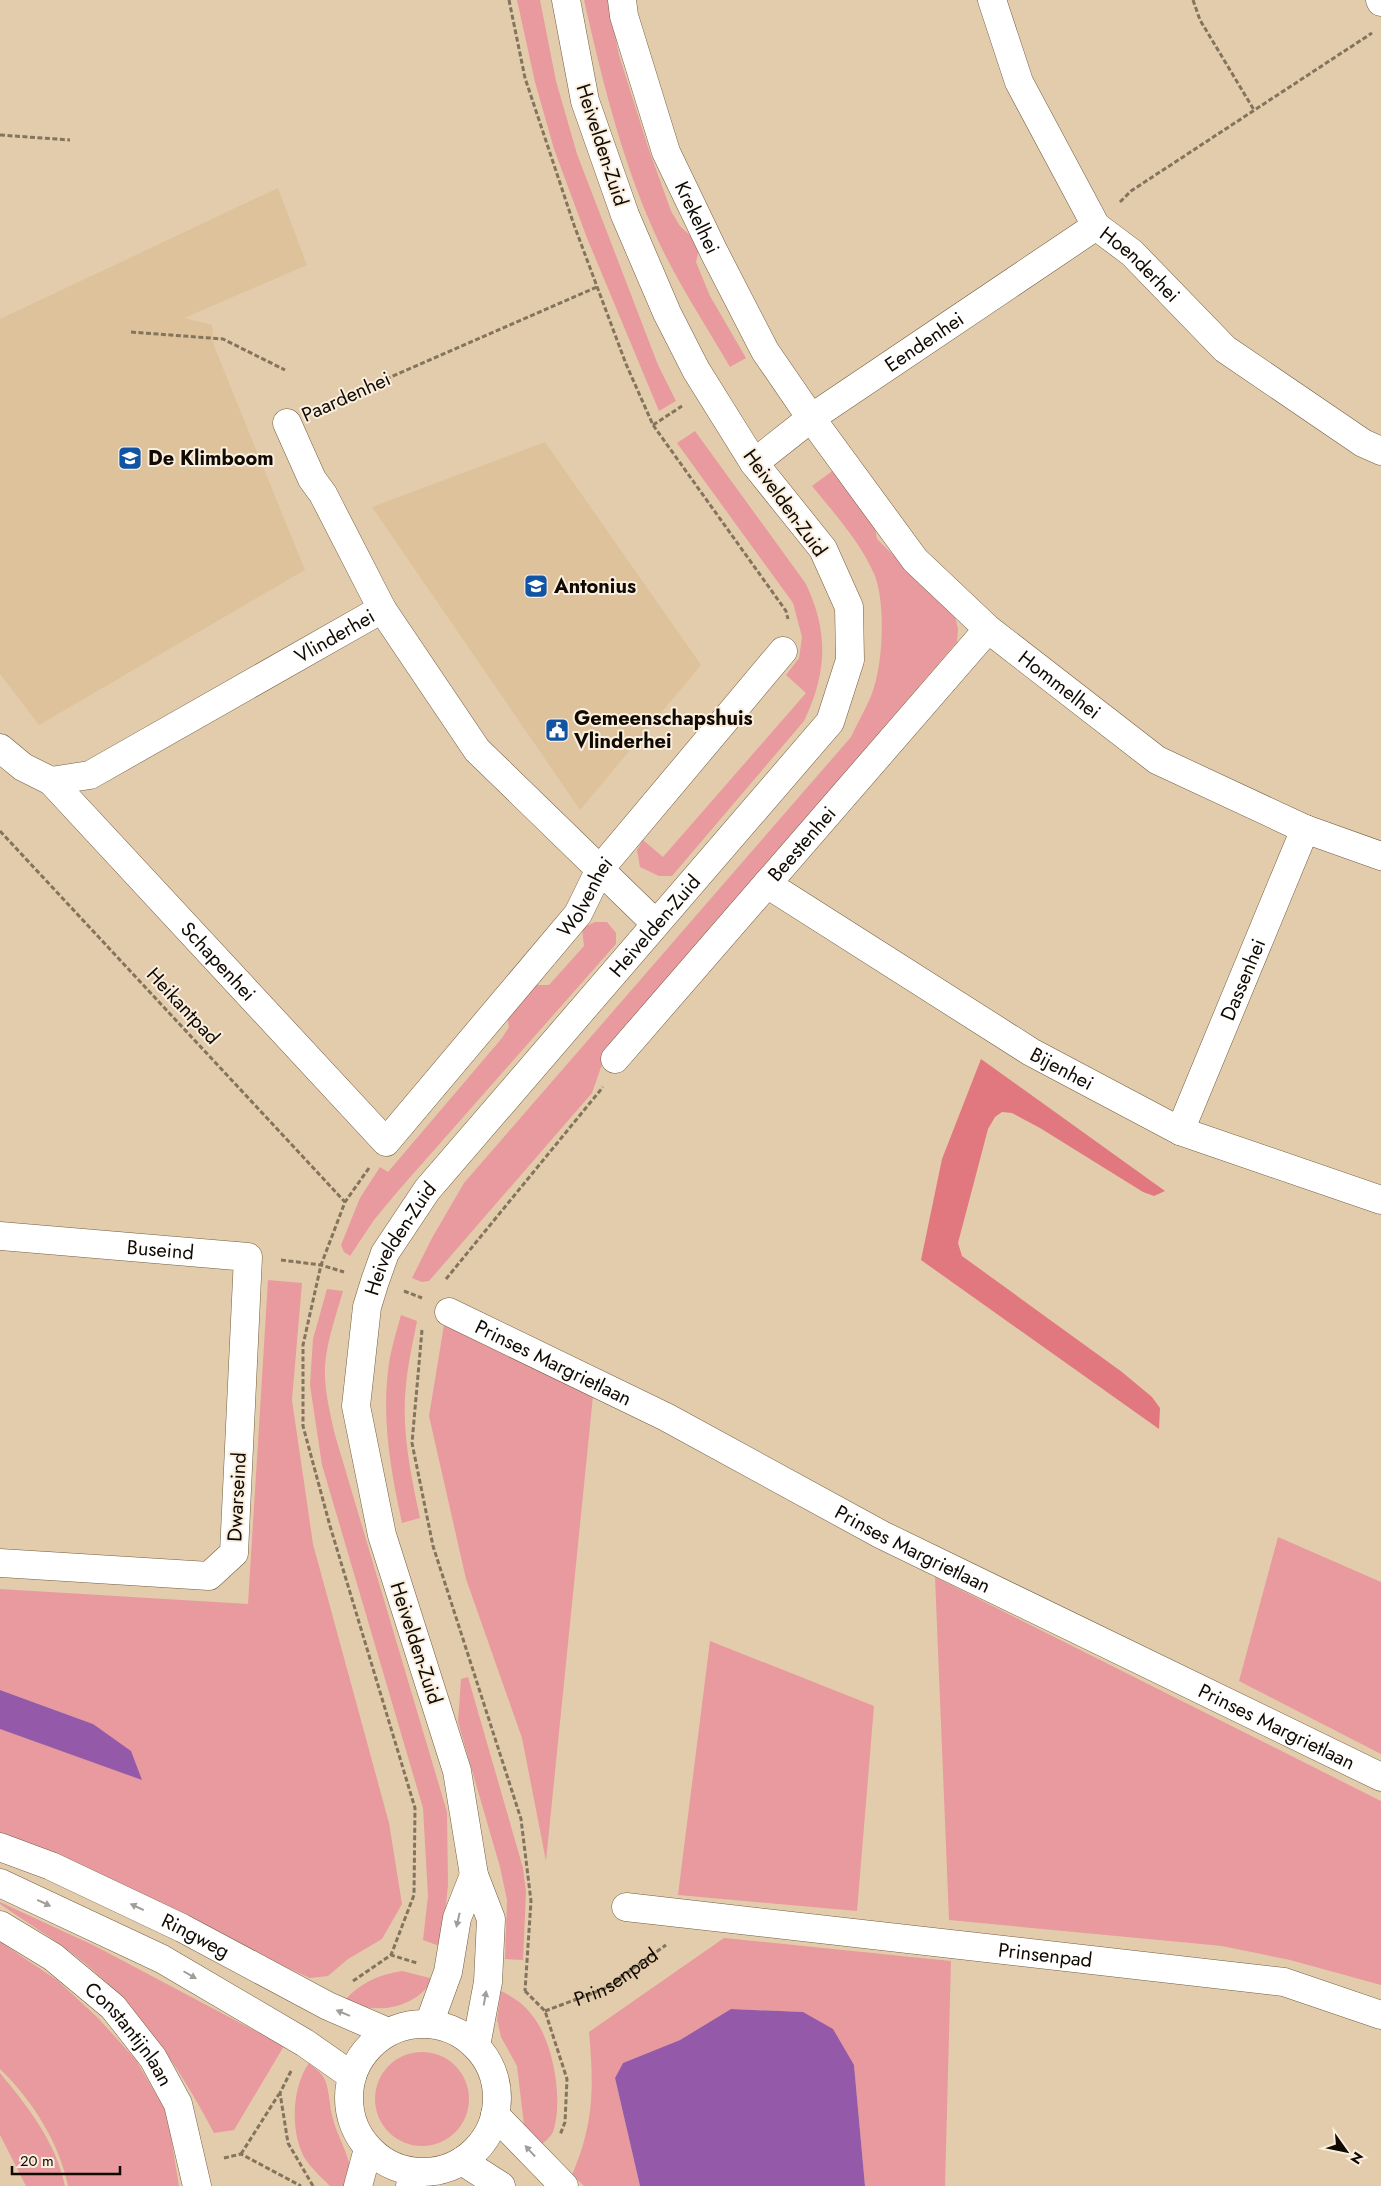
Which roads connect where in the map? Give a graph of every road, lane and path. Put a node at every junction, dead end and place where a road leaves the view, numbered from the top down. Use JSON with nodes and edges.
{"nodes":[{"id":1,"x":509,"y":0,"type":"edge"},
{"id":2,"x":566,"y":0,"type":"edge"},
{"id":3,"x":622,"y":0,"type":"edge"},
{"id":4,"x":992,"y":0,"type":"edge"},
{"id":5,"x":1193,"y":0,"type":"edge"},
{"id":6,"x":1376,"y":30,"type":"dead end"},
{"id":7,"x":1254,"y":110,"type":"junction"},
{"id":8,"x":0,"y":135,"type":"edge"},
{"id":9,"x":70,"y":140,"type":"dead end"},
{"id":10,"x":1096,"y":226,"type":"junction"},
{"id":11,"x":597,"y":286,"type":"junction"},
{"id":12,"x":131,"y":332,"type":"dead end"},
{"id":13,"x":285,"y":370,"type":"dead end"},
{"id":14,"x":811,"y":418,"type":"junction"},
{"id":15,"x":287,"y":423,"type":"joint"},
{"id":16,"x":1381,"y":451,"type":"edge"},
{"id":17,"x":754,"y":463,"type":"junction"},
{"id":18,"x":382,"y":609,"type":"junction"},
{"id":19,"x":988,"y":629,"type":"junction"},
{"id":20,"x":783,"y":651,"type":"joint"},
{"id":21,"x":0,"y":748,"type":"edge"},
{"id":22,"x":51,"y":781,"type":"junction"},
{"id":23,"x":1304,"y":829,"type":"junction"},
{"id":24,"x":0,"y":831,"type":"edge"},
{"id":25,"x":1381,"y":856,"type":"edge"},
{"id":26,"x":600,"y":869,"type":"junction"},
{"id":27,"x":766,"y":884,"type":"junction"},
{"id":28,"x":655,"y":923,"type":"junction"},
{"id":29,"x":615,"y":1059,"type":"joint"},
{"id":30,"x":1180,"y":1131,"type":"junction"},
{"id":31,"x":386,"y":1142,"type":"joint"},
{"id":32,"x":1381,"y":1200,"type":"edge"},
{"id":33,"x":345,"y":1202,"type":"dead end"},
{"id":34,"x":0,"y":1236,"type":"edge"},
{"id":35,"x":248,"y":1257,"type":"junction"},
{"id":36,"x":321,"y":1265,"type":"dead end"},
{"id":37,"x":443,"y":1283,"type":"dead end"},
{"id":38,"x":449,"y":1312,"type":"dead end"},
{"id":39,"x":423,"y":1327,"type":"dead end"},
{"id":40,"x":0,"y":1563,"type":"edge"},
{"id":41,"x":1381,"y":1778,"type":"edge"},
{"id":42,"x":0,"y":1847,"type":"edge"},
{"id":43,"x":474,"y":1875,"type":"junction"},
{"id":44,"x":0,"y":1883,"type":"edge"},
{"id":45,"x":626,"y":1907,"type":"dead end"},
{"id":46,"x":705,"y":1917,"type":"junction"},
{"id":47,"x":0,"y":1925,"type":"edge"},
{"id":48,"x":525,"y":1991,"type":"dead end"},
{"id":49,"x":1381,"y":2015,"type":"edge"},
{"id":50,"x":429,"y":2024,"type":"junction"},
{"id":51,"x":388,"y":2032,"type":"junction"},
{"id":52,"x":476,"y":2046,"type":"junction"},
{"id":53,"x":352,"y":2076,"type":"junction"},
{"id":54,"x":280,"y":2094,"type":"dead end"},
{"id":55,"x":495,"y":2115,"type":"junction"},
{"id":56,"x":368,"y":2149,"type":"junction"},
{"id":57,"x":241,"y":2154,"type":"junction"},
{"id":58,"x":462,"y":2161,"type":"junction"},
{"id":59,"x":541,"y":2163,"type":"junction"},
{"id":60,"x":195,"y":2175,"type":"edge"},
{"id":61,"x":413,"y":2179,"type":"edge"},
{"id":62,"x":300,"y":2186,"type":"edge"},
{"id":63,"x":358,"y":2186,"type":"edge"},
{"id":64,"x":501,"y":2186,"type":"edge"},
{"id":65,"x":564,"y":2186,"type":"edge"}],
"edges":[{"from":1,"to":11,"type":"path"},
{"from":2,"to":17,"type":"street","name":"Heivelden-Zuid"},
{"from":3,"to":14,"type":"street","name":"Krekelhei"},
{"from":4,"to":10,"type":"street","name":"Hoenderhei"},
{"from":5,"to":7,"type":"path"},
{"from":6,"to":7,"type":"path"},
{"from":7,"to":10,"type":"path"},
{"from":8,"to":9,"type":"path"},
{"from":10,"to":14,"type":"street","name":"Eendenhei"},
{"from":10,"to":16,"type":"street","name":"Hoenderhei"},
{"from":11,"to":15,"type":"path","name":"Paardenhei"},
{"from":11,"to":20,"type":"path"},
{"from":12,"to":13,"type":"path"},
{"from":14,"to":17,"type":"street","name":"Eendenhei"},
{"from":14,"to":19,"type":"street","name":"Hommelhei"},
{"from":15,"to":18,"type":"street","name":"Paardenhei"},
{"from":17,"to":28,"type":"street","name":"Heivelden-Zuid"},
{"from":18,"to":22,"type":"street","name":"Vlinderhei"},
{"from":18,"to":26,"type":"street","name":"Vlinderhei"},
{"from":19,"to":23,"type":"street","name":"Hommelhei"},
{"from":19,"to":27,"type":"street","name":"Beestenhei"},
{"from":20,"to":26,"type":"street","name":"Wolvenhei"},
{"from":21,"to":22,"type":"street"},
{"from":22,"to":31,"type":"street","name":"Schapenhei"},
{"from":23,"to":25,"type":"street","name":"Hommelhei"},
{"from":23,"to":30,"type":"street","name":"Dassenhei"},
{"from":24,"to":33,"type":"path","name":"Heikantpad"},
{"from":26,"to":28,"type":"street","name":"Vlinderhei"},
{"from":26,"to":31,"type":"street","name":"Wolvenhei"},
{"from":27,"to":29,"type":"street","name":"Beestenhei"},
{"from":27,"to":30,"type":"street","name":"Bijenhei"},
{"from":28,"to":43,"type":"street","name":"Heivelden-Zuid"},
{"from":29,"to":37,"type":"path"},
{"from":30,"to":32,"type":"street","name":"Bijenhei"},
{"from":34,"to":35,"type":"street","name":"Buseind"},
{"from":35,"to":36,"type":"path"},
{"from":35,"to":40,"type":"street","name":"Dwarseind"},
{"from":38,"to":41,"type":"street","name":"Prinses Margrietlaan"},
{"from":39,"to":48,"type":"path"},
{"from":51,"to":42,"type":"street","name":"Ringweg","one_way":true},
{"from":43,"to":50,"type":"street","one_way":true},
{"from":52,"to":43,"type":"street","name":"Heivelden-Zuid","one_way":true},
{"from":44,"to":53,"type":"street","name":"Ringweg","one_way":true},
{"from":45,"to":46,"type":"street","name":"Prinsenpad"},
{"from":46,"to":49,"type":"street","name":"Prinsenpad"},
{"from":46,"to":59,"type":"path","name":"Prinsenpad"},
{"from":47,"to":60,"type":"street","name":"Constantijnlaan"},
{"from":50,"to":51,"type":"street"},
{"from":50,"to":52,"type":"street"},
{"from":51,"to":53,"type":"street"},
{"from":52,"to":55,"type":"street"},
{"from":53,"to":56,"type":"street"},
{"from":54,"to":57,"type":"path"},
{"from":55,"to":58,"type":"street"},
{"from":59,"to":55,"type":"street","one_way":true},
{"from":56,"to":61,"type":"street"},
{"from":56,"to":63,"type":"street"},
{"from":57,"to":60,"type":"path"},
{"from":57,"to":62,"type":"path"},
{"from":58,"to":61,"type":"street"},
{"from":58,"to":64,"type":"street"},
{"from":59,"to":65,"type":"street"}]}
